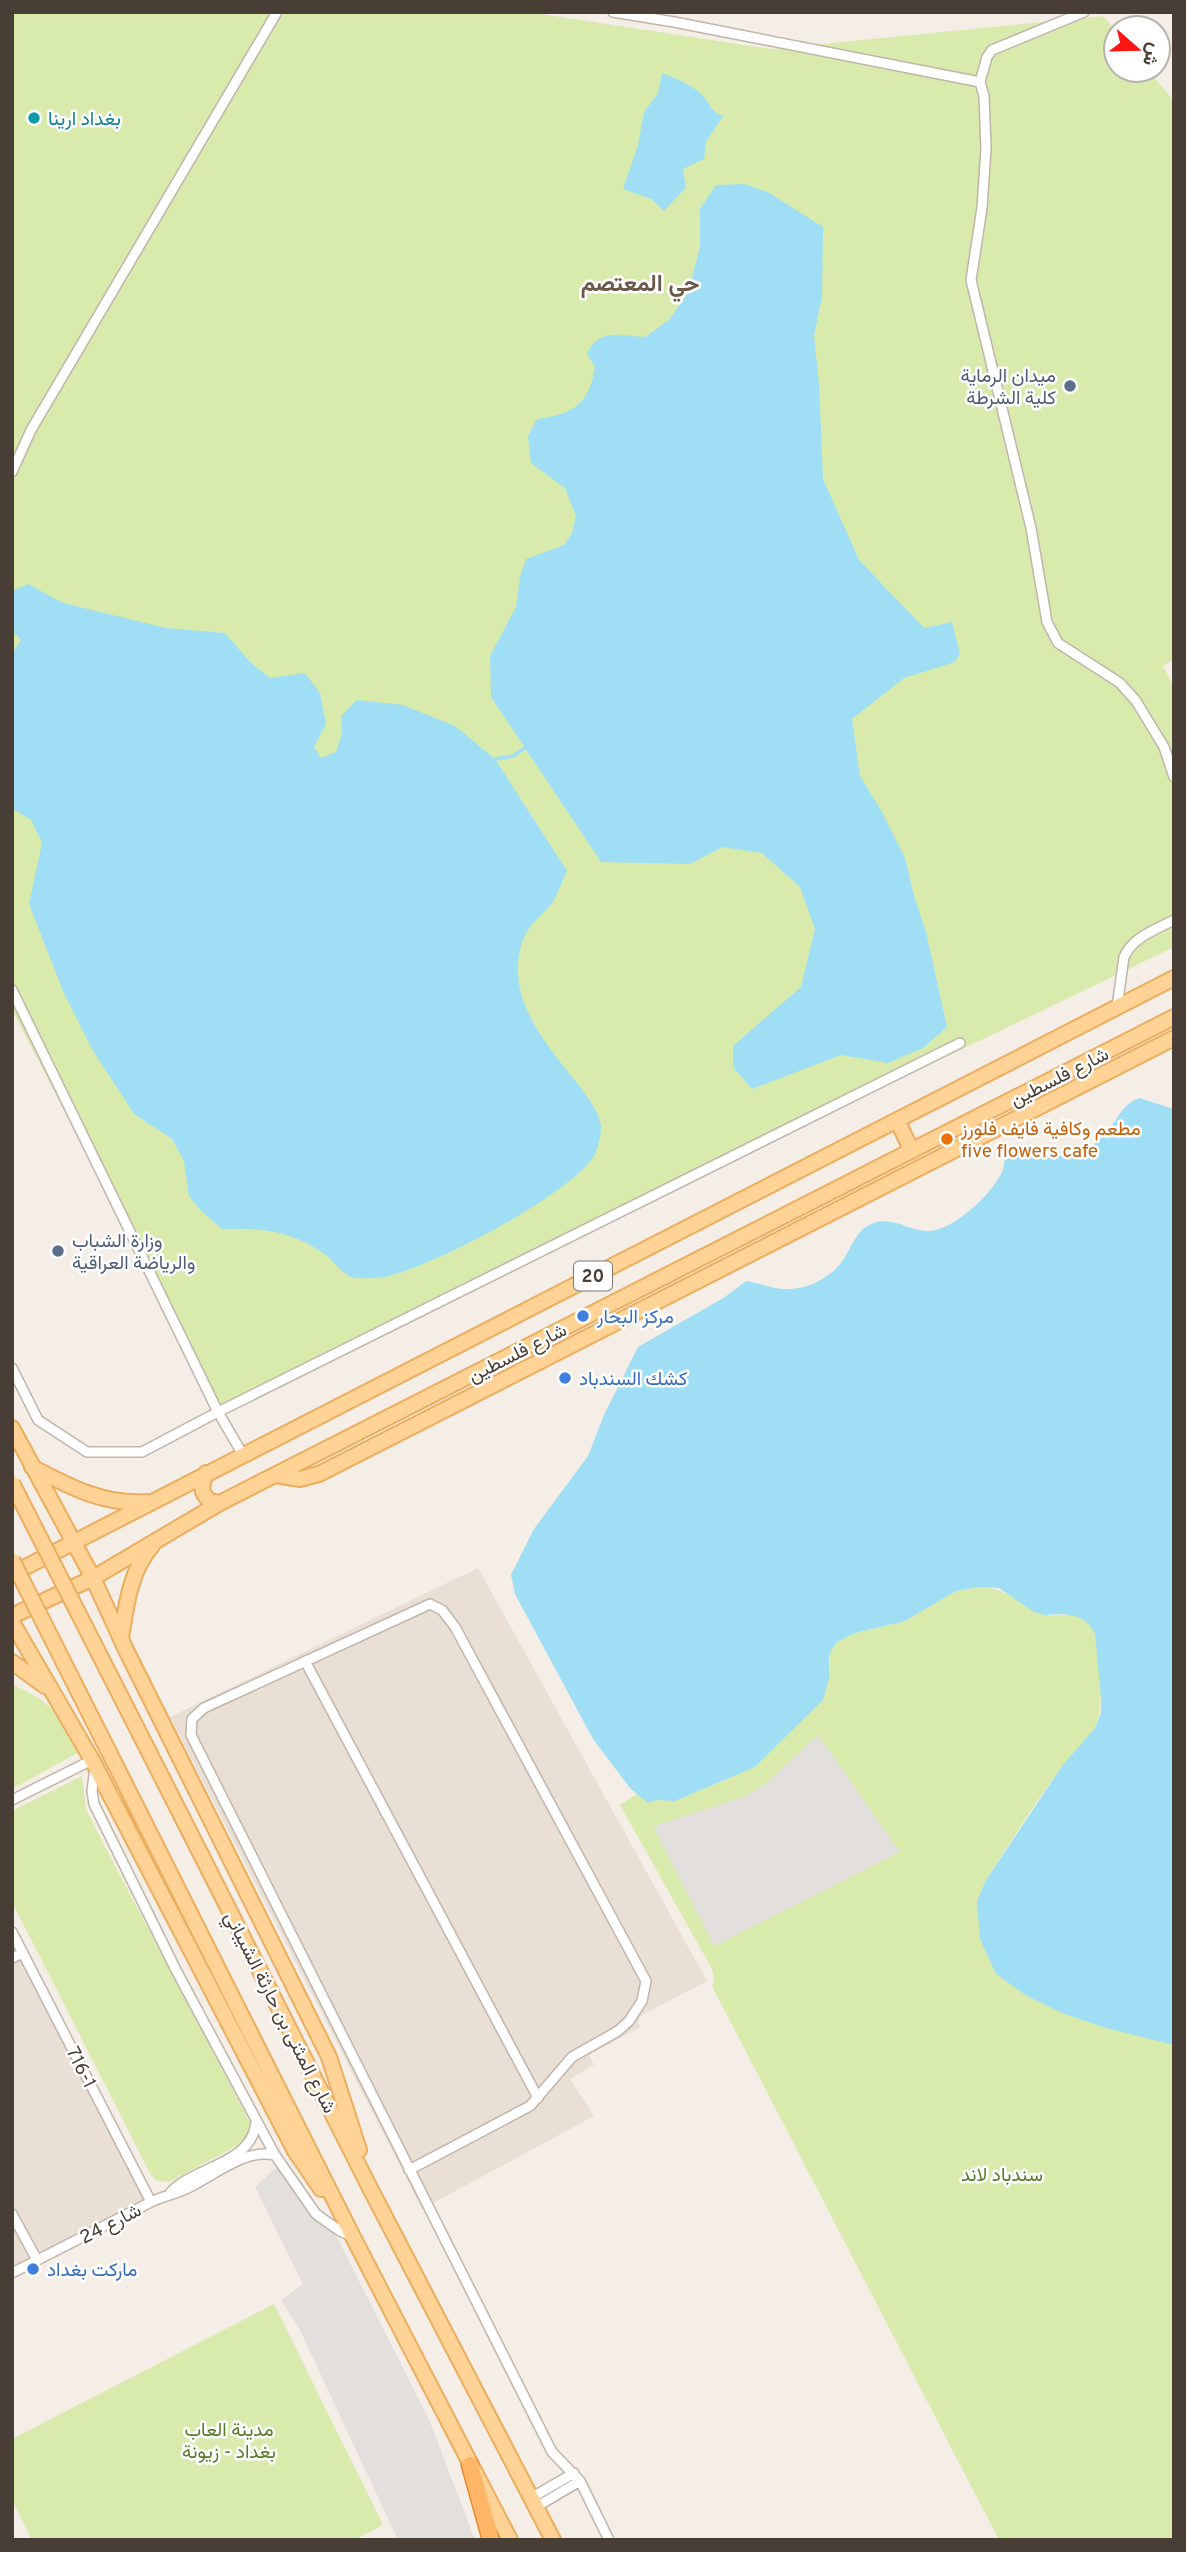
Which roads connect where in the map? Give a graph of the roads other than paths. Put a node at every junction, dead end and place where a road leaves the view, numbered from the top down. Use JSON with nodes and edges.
{"nodes":[{"id":1,"x":277,"y":12,"type":"edge"},
{"id":2,"x":613,"y":12,"type":"edge"},
{"id":3,"x":668,"y":12,"type":"edge"},
{"id":4,"x":1084,"y":12,"type":"edge"},
{"id":5,"x":1064,"y":16,"type":"edge"},
{"id":6,"x":674,"y":22,"type":"junction"},
{"id":7,"x":980,"y":82,"type":"junction"},
{"id":8,"x":12,"y":472,"type":"edge"},
{"id":9,"x":1174,"y":777,"type":"edge"},
{"id":10,"x":1174,"y":920,"type":"edge"},
{"id":11,"x":1174,"y":978,"type":"edge"},
{"id":12,"x":12,"y":990,"type":"edge"},
{"id":13,"x":1116,"y":1007,"type":"junction"},
{"id":14,"x":1174,"y":1017,"type":"edge"},
{"id":15,"x":1174,"y":1038,"type":"edge"},
{"id":16,"x":960,"y":1043,"type":"dead end"},
{"id":17,"x":897,"y":1120,"type":"junction"},
{"id":18,"x":912,"y":1151,"type":"junction"},
{"id":19,"x":574,"y":1323,"type":"junction"},
{"id":20,"x":553,"y":1354,"type":"junction"},
{"id":21,"x":12,"y":1368,"type":"edge"},
{"id":22,"x":218,"y":1412,"type":"junction"},
{"id":23,"x":12,"y":1428,"type":"edge"},
{"id":24,"x":243,"y":1455,"type":"junction"},
{"id":25,"x":32,"y":1466,"type":"junction"},
{"id":26,"x":206,"y":1473,"type":"junction"},
{"id":27,"x":276,"y":1475,"type":"junction"},
{"id":28,"x":12,"y":1483,"type":"edge"},
{"id":29,"x":152,"y":1501,"type":"junction"},
{"id":30,"x":220,"y":1503,"type":"junction"},
{"id":31,"x":166,"y":1534,"type":"junction"},
{"id":32,"x":74,"y":1542,"type":"junction"},
{"id":33,"x":12,"y":1560,"type":"edge"},
{"id":34,"x":12,"y":1574,"type":"edge"},
{"id":35,"x":93,"y":1578,"type":"junction"},
{"id":36,"x":12,"y":1616,"type":"edge"},
{"id":37,"x":12,"y":1622,"type":"edge"},
{"id":38,"x":121,"y":1640,"type":"junction"},
{"id":39,"x":305,"y":1661,"type":"junction"},
{"id":40,"x":12,"y":1662,"type":"edge"},
{"id":41,"x":50,"y":1689,"type":"junction"},
{"id":42,"x":94,"y":1763,"type":"junction"},
{"id":43,"x":12,"y":1800,"type":"edge"},
{"id":44,"x":12,"y":1932,"type":"edge"},
{"id":45,"x":23,"y":1953,"type":"junction"},
{"id":46,"x":12,"y":1958,"type":"edge"},
{"id":47,"x":538,"y":2098,"type":"junction"},
{"id":48,"x":256,"y":2123,"type":"junction"},
{"id":49,"x":275,"y":2155,"type":"junction"},
{"id":50,"x":409,"y":2170,"type":"junction"},
{"id":51,"x":372,"y":2192,"type":"junction"},
{"id":52,"x":170,"y":2193,"type":"junction"},
{"id":53,"x":151,"y":2202,"type":"junction"},
{"id":54,"x":12,"y":2214,"type":"edge"},
{"id":55,"x":353,"y":2237,"type":"junction"},
{"id":56,"x":37,"y":2260,"type":"junction"},
{"id":57,"x":12,"y":2273,"type":"edge"},
{"id":58,"x":470,"y":2465,"type":"junction"},
{"id":59,"x":577,"y":2477,"type":"junction"},
{"id":60,"x":533,"y":2502,"type":"junction"},
{"id":61,"x":491,"y":2540,"type":"edge"},
{"id":62,"x":510,"y":2540,"type":"edge"},
{"id":63,"x":553,"y":2540,"type":"edge"},
{"id":64,"x":609,"y":2540,"type":"edge"}],
"edges":[{"from":1,"to":8,"type":"street"},
{"from":2,"to":6,"type":"street"},
{"from":3,"to":6,"type":"street"},
{"from":4,"to":5,"type":"street"},
{"from":5,"to":7,"type":"street"},
{"from":6,"to":7,"type":"street"},
{"from":7,"to":9,"type":"street"},
{"from":10,"to":13,"type":"street"},
{"from":11,"to":13,"type":"main road","name":"شارع فلسطين","number":"20"},
{"from":12,"to":22,"type":"street"},
{"from":13,"to":17,"type":"main road","name":"شارع فلسطين","number":"20"},
{"from":14,"to":18,"type":"main road","name":"شارع فلسطين","number":"20"},
{"from":15,"to":20,"type":"main road"},
{"from":16,"to":22,"type":"street"},
{"from":17,"to":18,"type":"main road"},
{"from":17,"to":24,"type":"main road","name":"شارع فلسطين","number":"20"},
{"from":18,"to":19,"type":"main road","name":"شارع فلسطين","number":"20"},
{"from":19,"to":20,"type":"main road"},
{"from":19,"to":27,"type":"main road","name":"شارع فلسطين","number":"20"},
{"from":20,"to":27,"type":"main road"},
{"from":21,"to":22,"type":"street"},
{"from":22,"to":24,"type":"street"},
{"from":23,"to":25,"type":"main road"},
{"from":24,"to":26,"type":"main road","name":"شارع فلسطين","number":"20"},
{"from":25,"to":29,"type":"main road"},
{"from":25,"to":32,"type":"main road"},
{"from":26,"to":29,"type":"main road","name":"شارع فلسطين","number":"20"},
{"from":26,"to":30,"type":"main road"},
{"from":27,"to":30,"type":"main road","name":"شارع فلسطين","number":"20"},
{"from":28,"to":51,"type":"main road","name":"شارع المثنى بن حارثة الشيباني","bridge":true},
{"from":29,"to":32,"type":"main road","name":"شارع فلسطين","number":"20"},
{"from":30,"to":31,"type":"main road","name":"شارع فلسطين","number":"20"},
{"from":31,"to":35,"type":"main road","name":"شارع فلسطين","number":"20"},
{"from":31,"to":38,"type":"main road"},
{"from":32,"to":34,"type":"main road","name":"شارع فلسطين","number":"20"},
{"from":32,"to":35,"type":"main road"},
{"from":33,"to":55,"type":"main road","name":"شارع المثنى بن حارثة الشيباني","bridge":true},
{"from":35,"to":36,"type":"main road","name":"شارع فلسطين","number":"20"},
{"from":35,"to":38,"type":"main road"},
{"from":37,"to":41,"type":"main road"},
{"from":38,"to":51,"type":"main road"},
{"from":39,"to":47,"type":"street"},
{"from":39,"to":47,"type":"street"},
{"from":39,"to":50,"type":"street"},
{"from":40,"to":41,"type":"main road"},
{"from":41,"to":42,"type":"main road"},
{"from":42,"to":43,"type":"street"},
{"from":42,"to":48,"type":"street"},
{"from":42,"to":55,"type":"main road"},
{"from":44,"to":45,"type":"street","name":"716-1"},
{"from":45,"to":46,"type":"street"},
{"from":45,"to":53,"type":"street","name":"716-1"},
{"from":47,"to":50,"type":"street"},
{"from":48,"to":49,"type":"street"},
{"from":48,"to":52,"type":"street","name":"شارع 24"},
{"from":49,"to":52,"type":"street","name":"شارع 24"},
{"from":49,"to":55,"type":"street"},
{"from":50,"to":59,"type":"street"},
{"from":51,"to":60,"type":"main road","name":"شارع المثنى بن حارثة الشيباني"},
{"from":52,"to":53,"type":"street","name":"شارع 24"},
{"from":53,"to":56,"type":"street","name":"شارع 24"},
{"from":54,"to":56,"type":"street"},
{"from":55,"to":58,"type":"main road","name":"شارع المثنى بن حارثة الشيباني"},
{"from":56,"to":57,"type":"street","name":"شارع 24"},
{"from":58,"to":61,"type":"highway"},
{"from":58,"to":62,"type":"main road","name":"شارع المثنى بن حارثة الشيباني"},
{"from":59,"to":60,"type":"street"},
{"from":59,"to":64,"type":"street"},
{"from":60,"to":63,"type":"main road","name":"شارع المثنى بن حارثة الشيباني"}]}
